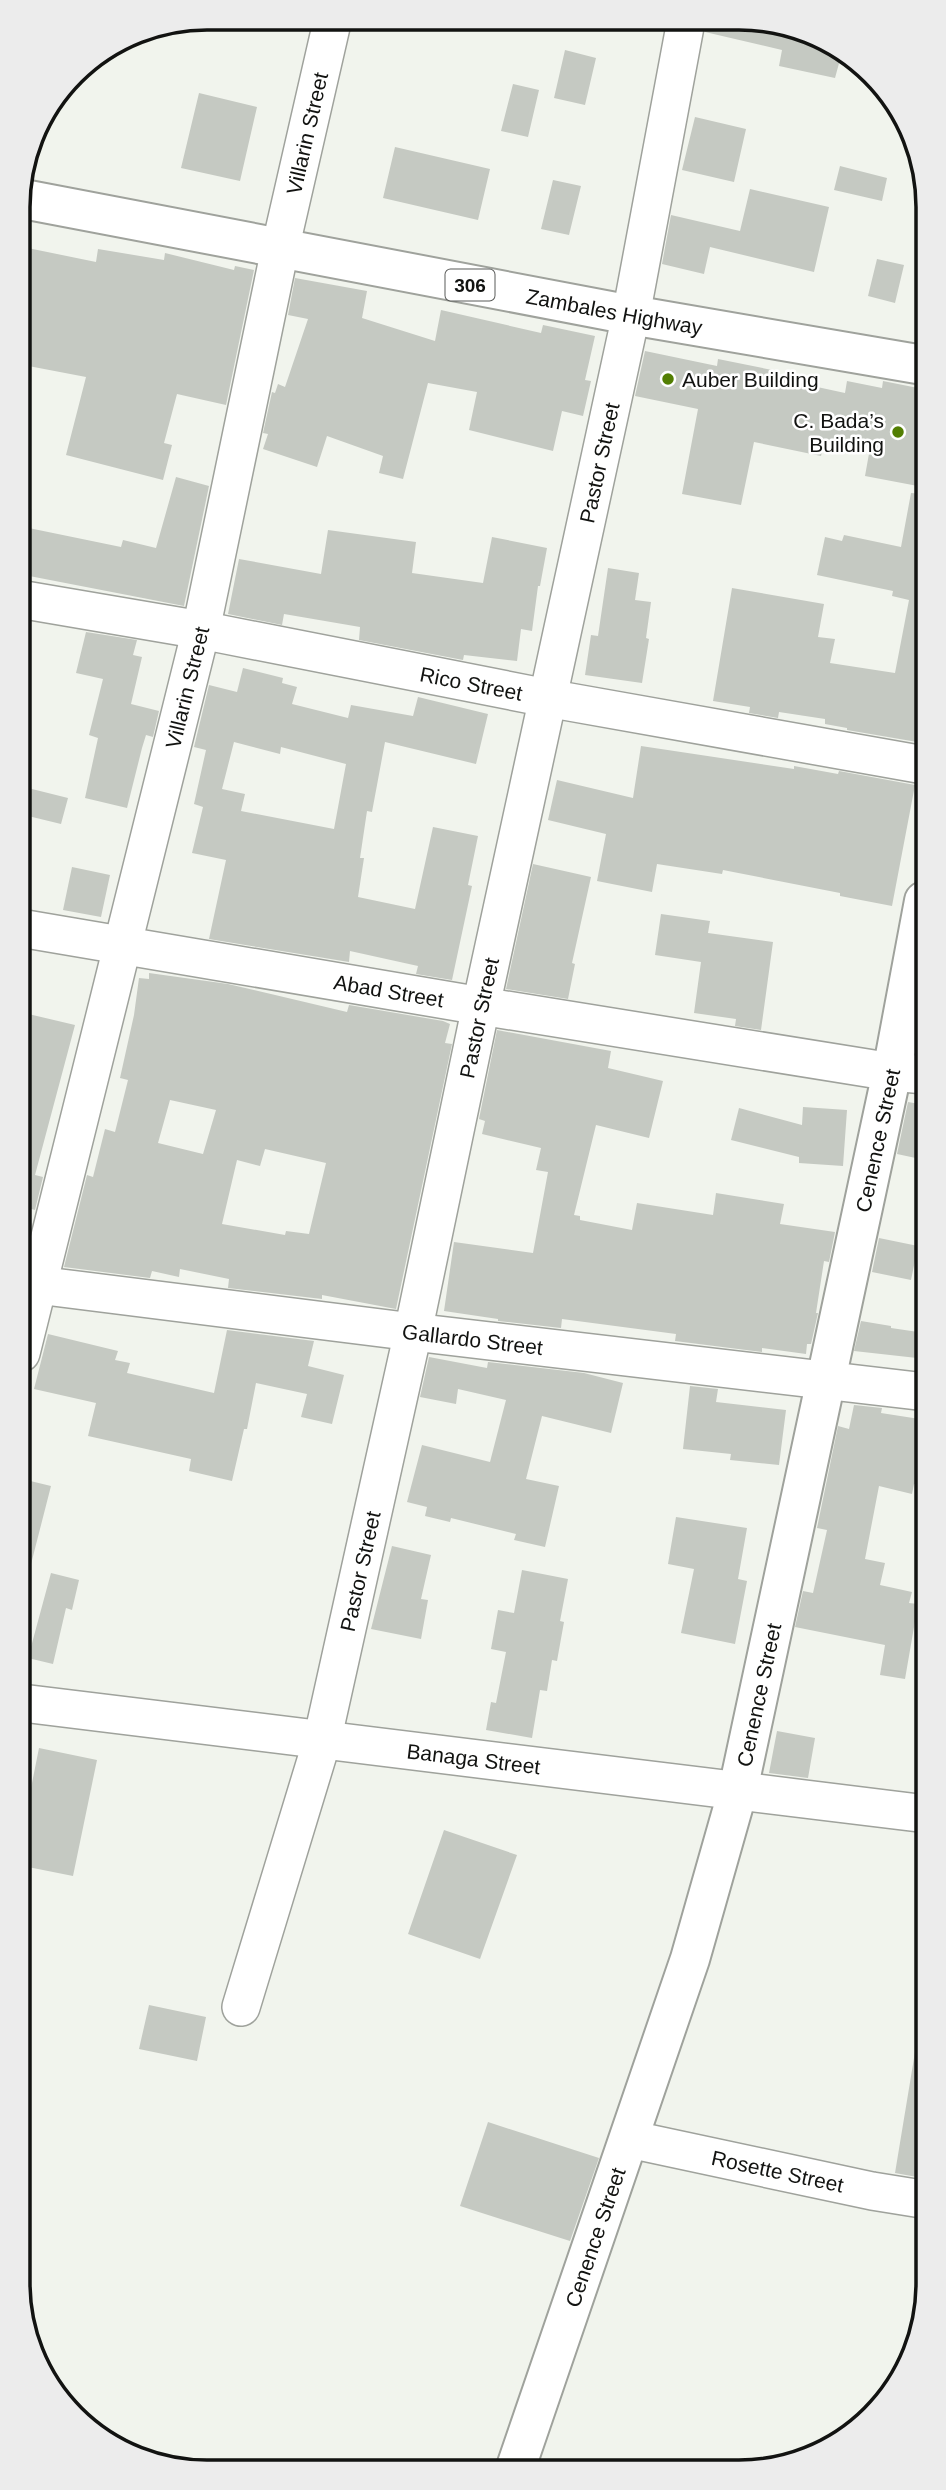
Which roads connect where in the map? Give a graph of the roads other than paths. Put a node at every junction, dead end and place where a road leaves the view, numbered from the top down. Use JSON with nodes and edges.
{"nodes":[{"id":1,"x":330,"y":30,"type":"edge"},
{"id":2,"x":684,"y":30,"type":"edge"},
{"id":3,"x":30,"y":200,"type":"edge"},
{"id":4,"x":280,"y":249,"type":"junction"},
{"id":5,"x":631,"y":315,"type":"junction"},
{"id":6,"x":916,"y":364,"type":"edge"},
{"id":7,"x":30,"y":601,"type":"edge"},
{"id":8,"x":201,"y":630,"type":"junction"},
{"id":9,"x":547,"y":698,"type":"junction"},
{"id":10,"x":916,"y":764,"type":"edge"},
{"id":11,"x":30,"y":930,"type":"edge"},
{"id":12,"x":122,"y":944,"type":"junction"},
{"id":13,"x":916,"y":988,"type":"edge"},
{"id":14,"x":481,"y":1006,"type":"junction"},
{"id":15,"x":908,"y":1074,"type":"edge"},
{"id":16,"x":30,"y":1280,"type":"edge"},
{"id":17,"x":30,"y":1284,"type":"edge"},
{"id":18,"x":413,"y":1332,"type":"junction"},
{"id":19,"x":826,"y":1380,"type":"junction"},
{"id":20,"x":916,"y":1391,"type":"edge"},
{"id":21,"x":30,"y":1704,"type":"edge"},
{"id":22,"x":322,"y":1741,"type":"junction"},
{"id":23,"x":738,"y":1790,"type":"junction"},
{"id":24,"x":916,"y":1813,"type":"edge"},
{"id":25,"x":241,"y":2007,"type":"dead end"},
{"id":26,"x":629,"y":2139,"type":"junction"},
{"id":27,"x":916,"y":2198,"type":"edge"},
{"id":28,"x":518,"y":2460,"type":"edge"}],
"edges":[{"from":1,"to":4,"type":"street","name":"Villarin Street"},
{"from":2,"to":5,"type":"street","name":"Pastor Street"},
{"from":3,"to":4,"type":"street","name":"Zambales Highway","number":"306"},
{"from":4,"to":5,"type":"street","name":"Zambales Highway","number":"306"},
{"from":4,"to":8,"type":"street","name":"Villarin Street"},
{"from":5,"to":6,"type":"street","name":"Zambales Highway","number":"306"},
{"from":5,"to":9,"type":"street","name":"Pastor Street"},
{"from":7,"to":8,"type":"street","name":"Rico Street"},
{"from":8,"to":9,"type":"street","name":"Rico Street"},
{"from":8,"to":12,"type":"street","name":"Villarin Street"},
{"from":9,"to":10,"type":"street","name":"Rico Street"},
{"from":9,"to":14,"type":"street","name":"Pastor Street"},
{"from":11,"to":12,"type":"street","name":"Abad Street"},
{"from":12,"to":14,"type":"street","name":"Abad Street"},
{"from":12,"to":16,"type":"street","name":"Villarin Street"},
{"from":13,"to":15,"type":"street","name":"Cenence Street"},
{"from":14,"to":15,"type":"street","name":"Abad Street"},
{"from":14,"to":18,"type":"street","name":"Pastor Street"},
{"from":15,"to":19,"type":"street","name":"Cenence Street"},
{"from":17,"to":18,"type":"street","name":"Gallardo Street"},
{"from":18,"to":19,"type":"street","name":"Gallardo Street"},
{"from":18,"to":22,"type":"street","name":"Pastor Street"},
{"from":19,"to":20,"type":"street","name":"Gallardo Street"},
{"from":19,"to":23,"type":"street","name":"Cenence Street"},
{"from":21,"to":22,"type":"street","name":"Banaga Street"},
{"from":22,"to":23,"type":"street","name":"Banaga Street"},
{"from":22,"to":25,"type":"street","name":"Pastor Street"},
{"from":23,"to":24,"type":"street","name":"Banaga Street"},
{"from":23,"to":26,"type":"street","name":"Cenence Street"},
{"from":26,"to":27,"type":"street","name":"Rosette Street"},
{"from":26,"to":28,"type":"street","name":"Cenence Street"}]}
